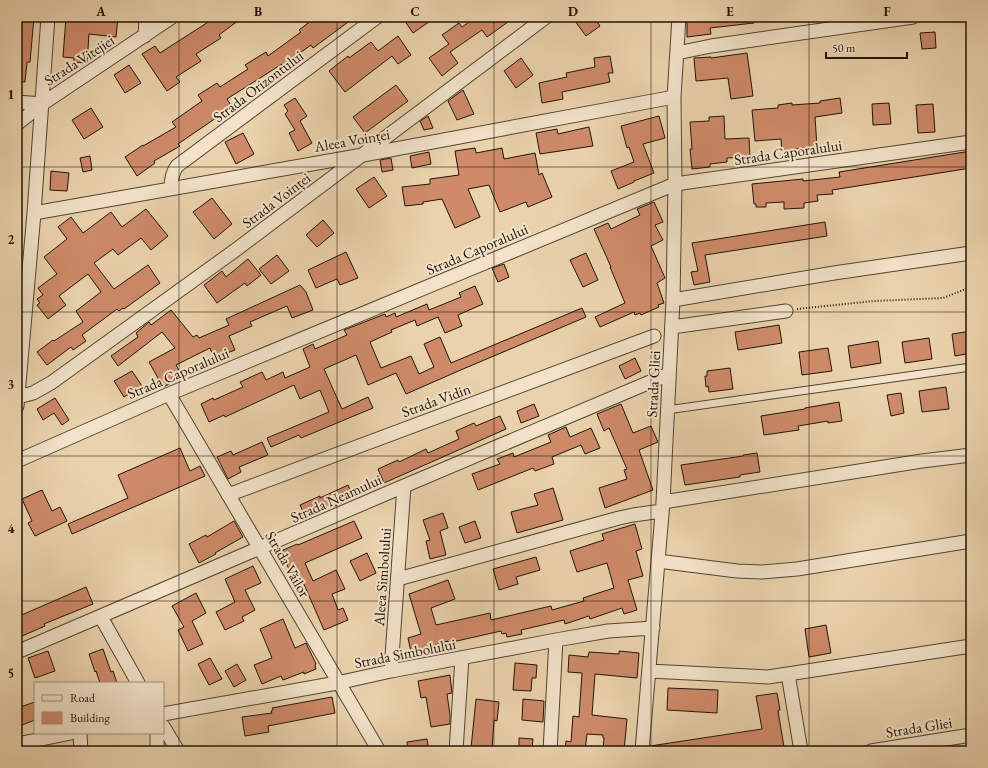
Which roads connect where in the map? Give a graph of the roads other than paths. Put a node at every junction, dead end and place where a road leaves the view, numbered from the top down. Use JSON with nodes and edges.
{"nodes":[{"id":1,"x":48,"y":17,"type":"edge"},
{"id":2,"x":146,"y":17,"type":"edge"},
{"id":3,"x":172,"y":17,"type":"edge"},
{"id":4,"x":377,"y":17,"type":"edge"},
{"id":5,"x":546,"y":17,"type":"edge"},
{"id":6,"x":678,"y":17,"type":"edge"},
{"id":7,"x":913,"y":17,"type":"edge"},
{"id":8,"x":145,"y":36,"type":"junction"},
{"id":9,"x":677,"y":53,"type":"junction"},
{"id":10,"x":674,"y":97,"type":"junction"},
{"id":11,"x":17,"y":102,"type":"edge"},
{"id":12,"x":42,"y":104,"type":"junction"},
{"id":13,"x":17,"y":124,"type":"edge"},
{"id":14,"x":971,"y":142,"type":"edge"},
{"id":15,"x":362,"y":155,"type":"junction"},
{"id":16,"x":675,"y":184,"type":"junction"},
{"id":17,"x":171,"y":188,"type":"junction"},
{"id":18,"x":34,"y":213,"type":"junction"},
{"id":19,"x":971,"y":253,"type":"edge"},
{"id":20,"x":22,"y":284,"type":"edge"},
{"id":21,"x":673,"y":300,"type":"junction"},
{"id":22,"x":786,"y":311,"type":"road end"},
{"id":23,"x":672,"y":327,"type":"junction"},
{"id":24,"x":654,"y":336,"type":"dead end"},
{"id":25,"x":971,"y":367,"type":"edge"},
{"id":26,"x":669,"y":374,"type":"junction"},
{"id":27,"x":169,"y":394,"type":"junction"},
{"id":28,"x":17,"y":402,"type":"edge"},
{"id":29,"x":667,"y":410,"type":"junction"},
{"id":30,"x":971,"y":455,"type":"edge"},
{"id":31,"x":17,"y":461,"type":"edge"},
{"id":32,"x":404,"y":486,"type":"junction"},
{"id":33,"x":228,"y":495,"type":"junction"},
{"id":34,"x":662,"y":507,"type":"junction"},
{"id":35,"x":971,"y":541,"type":"edge"},
{"id":36,"x":260,"y":548,"type":"junction"},
{"id":37,"x":658,"y":561,"type":"junction"},
{"id":38,"x":398,"y":579,"type":"junction"},
{"id":39,"x":101,"y":617,"type":"junction"},
{"id":40,"x":653,"y":628,"type":"junction"},
{"id":41,"x":556,"y":640,"type":"junction"},
{"id":42,"x":971,"y":646,"type":"edge"},
{"id":43,"x":17,"y":652,"type":"edge"},
{"id":44,"x":462,"y":658,"type":"junction"},
{"id":45,"x":391,"y":671,"type":"junction"},
{"id":46,"x":649,"y":671,"type":"junction"},
{"id":47,"x":788,"y":674,"type":"junction"},
{"id":48,"x":137,"y":682,"type":"edge"},
{"id":49,"x":338,"y":682,"type":"junction"},
{"id":50,"x":164,"y":714,"type":"edge"},
{"id":51,"x":164,"y":728,"type":"edge"},
{"id":52,"x":66,"y":734,"type":"edge"},
{"id":53,"x":80,"y":734,"type":"edge"},
{"id":54,"x":157,"y":734,"type":"edge"},
{"id":55,"x":971,"y":735,"type":"edge"},
{"id":56,"x":17,"y":744,"type":"edge"},
{"id":57,"x":81,"y":751,"type":"edge"},
{"id":58,"x":157,"y":751,"type":"edge"},
{"id":59,"x":178,"y":751,"type":"edge"},
{"id":60,"x":379,"y":751,"type":"edge"},
{"id":61,"x":456,"y":751,"type":"edge"},
{"id":62,"x":550,"y":751,"type":"edge"},
{"id":63,"x":642,"y":751,"type":"edge"},
{"id":64,"x":801,"y":751,"type":"edge"},
{"id":65,"x":871,"y":751,"type":"edge"}],
"edges":[{"from":1,"to":12,"type":"street"},
{"from":2,"to":8,"type":"street"},
{"from":3,"to":8,"type":"street","name":"Strada Vitejiei"},
{"from":4,"to":17,"type":"street","name":"Strada Orizontului"},
{"from":5,"to":15,"type":"street","name":"Strada Voinței"},
{"from":6,"to":9,"type":"street","name":"Strada Gliei"},
{"from":7,"to":9,"type":"street"},
{"from":8,"to":12,"type":"street","name":"Strada Vitejiei"},
{"from":9,"to":10,"type":"street","name":"Strada Gliei"},
{"from":10,"to":15,"type":"street","name":"Aleea Voinței"},
{"from":10,"to":16,"type":"street","name":"Strada Gliei"},
{"from":11,"to":12,"type":"street"},
{"from":12,"to":13,"type":"street","name":"Strada Vitejiei"},
{"from":12,"to":18,"type":"street"},
{"from":14,"to":16,"type":"street","name":"Strada Caporalului"},
{"from":15,"to":17,"type":"street","name":"Aleea Voinței"},
{"from":15,"to":28,"type":"street","name":"Strada Voinței"},
{"from":16,"to":21,"type":"street","name":"Strada Gliei"},
{"from":16,"to":27,"type":"street","name":"Strada Caporalului"},
{"from":17,"to":18,"type":"street","name":"Aleea Voinței"},
{"from":18,"to":20,"type":"street"},
{"from":19,"to":21,"type":"street"},
{"from":20,"to":28,"type":"street"},
{"from":21,"to":23,"type":"street","name":"Strada Gliei"},
{"from":22,"to":23,"type":"street"},
{"from":23,"to":26,"type":"street","name":"Strada Gliei"},
{"from":24,"to":33,"type":"street","name":"Strada Vidin"},
{"from":25,"to":29,"type":"lane"},
{"from":26,"to":29,"type":"street","name":"Strada Gliei"},
{"from":26,"to":32,"type":"street","name":"Strada Neamului"},
{"from":27,"to":31,"type":"street","name":"Strada Caporalului"},
{"from":27,"to":33,"type":"street","name":"Strada Văilor"},
{"from":29,"to":34,"type":"street","name":"Strada Gliei"},
{"from":30,"to":34,"type":"street"},
{"from":32,"to":36,"type":"street","name":"Strada Neamului"},
{"from":32,"to":38,"type":"street","name":"Aleea Simbolului"},
{"from":33,"to":36,"type":"street","name":"Strada Văilor"},
{"from":34,"to":37,"type":"street","name":"Strada Gliei"},
{"from":34,"to":38,"type":"street"},
{"from":35,"to":37,"type":"street"},
{"from":36,"to":39,"type":"street","name":"Strada Neamului"},
{"from":36,"to":49,"type":"street","name":"Strada Văilor"},
{"from":37,"to":40,"type":"street","name":"Strada Gliei"},
{"from":38,"to":45,"type":"street","name":"Aleea Simbolului"},
{"from":39,"to":43,"type":"street","name":"Strada Neamului"},
{"from":39,"to":48,"type":"street"},
{"from":40,"to":41,"type":"street","name":"Strada Simbolului"},
{"from":40,"to":46,"type":"street","name":"Strada Gliei"},
{"from":41,"to":44,"type":"street","name":"Strada Simbolului"},
{"from":41,"to":62,"type":"street"},
{"from":42,"to":47,"type":"street"},
{"from":44,"to":45,"type":"street","name":"Strada Simbolului"},
{"from":44,"to":61,"type":"street"},
{"from":45,"to":49,"type":"street","name":"Strada Simbolului"},
{"from":46,"to":47,"type":"street"},
{"from":46,"to":63,"type":"street","name":"Strada Gliei"},
{"from":47,"to":64,"type":"street"},
{"from":49,"to":50,"type":"street","name":"Strada Simbolului"},
{"from":49,"to":60,"type":"street","name":"Strada Văilor"},
{"from":51,"to":59,"type":"street"},
{"from":52,"to":56,"type":"street"},
{"from":53,"to":57,"type":"street"},
{"from":54,"to":58,"type":"street"},
{"from":55,"to":65,"type":"street","name":"Strada Gliei"}]}
